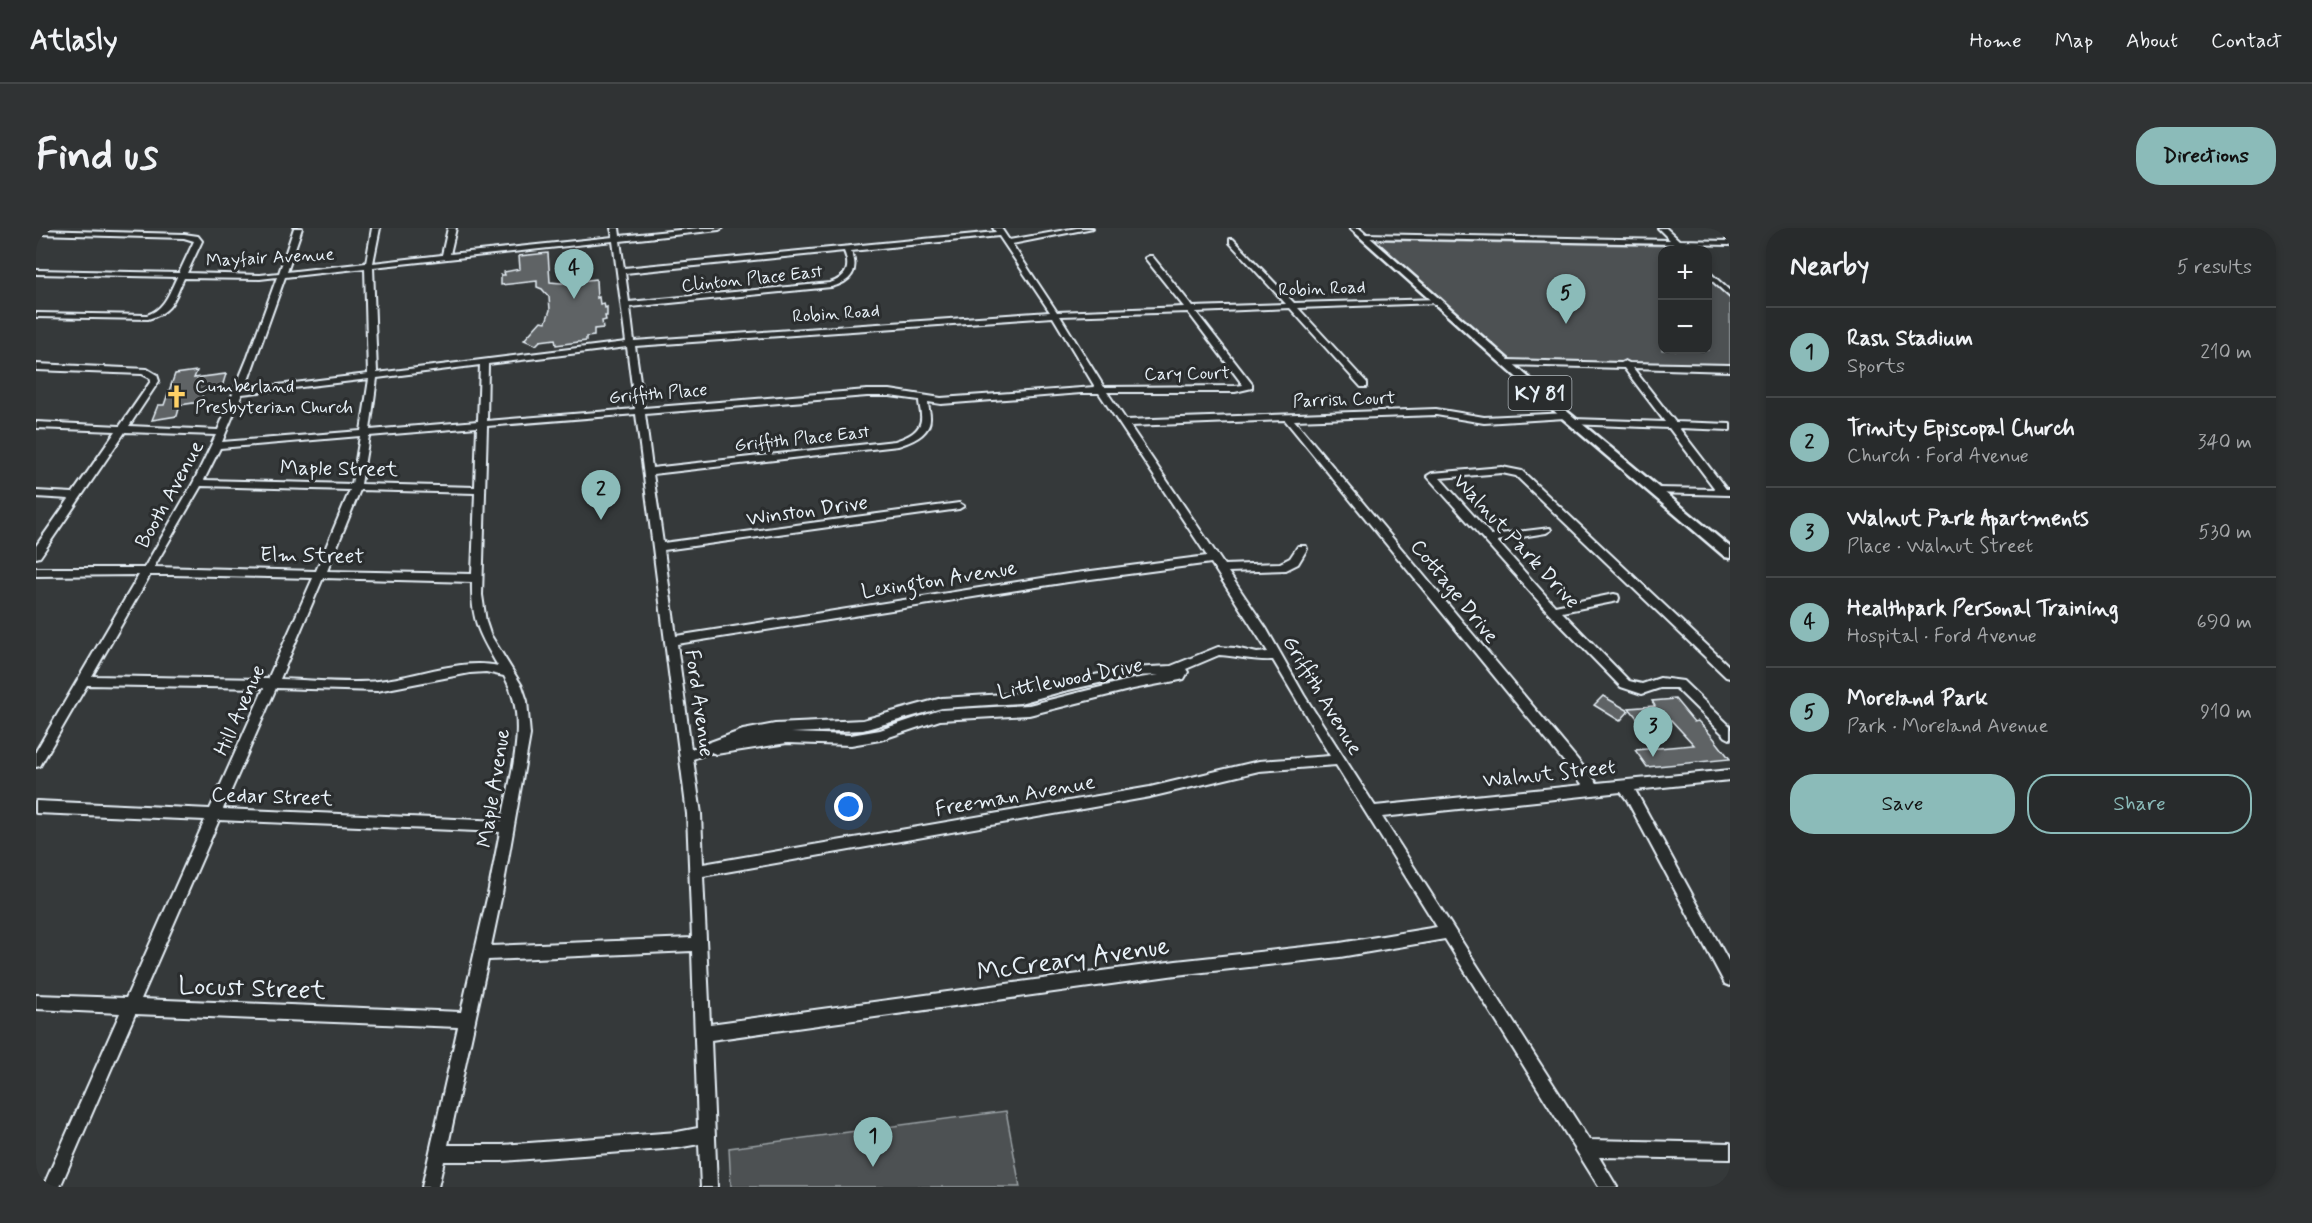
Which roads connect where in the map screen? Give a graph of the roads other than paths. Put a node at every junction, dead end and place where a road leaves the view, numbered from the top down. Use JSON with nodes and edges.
{"nodes":[{"id":1,"x":298,"y":228,"type":"edge"},
{"id":2,"x":376,"y":228,"type":"edge"},
{"id":3,"x":452,"y":228,"type":"edge"},
{"id":4,"x":615,"y":228,"type":"edge"},
{"id":5,"x":719,"y":228,"type":"edge"},
{"id":6,"x":1089,"y":228,"type":"edge"},
{"id":7,"x":1354,"y":228,"type":"edge"},
{"id":8,"x":1662,"y":228,"type":"edge"},
{"id":9,"x":36,"y":232,"type":"edge"},
{"id":10,"x":1002,"y":235,"type":"edge"},
{"id":11,"x":1364,"y":237,"type":"junction"},
{"id":12,"x":616,"y":238,"type":"junction"},
{"id":13,"x":1233,"y":241,"type":"dead end"},
{"id":14,"x":1676,"y":242,"type":"junction"},
{"id":15,"x":1730,"y":243,"type":"edge"},
{"id":16,"x":1680,"y":246,"type":"edge"},
{"id":17,"x":847,"y":249,"type":"junction"},
{"id":18,"x":446,"y":256,"type":"junction"},
{"id":19,"x":1149,"y":258,"type":"dead end"},
{"id":20,"x":369,"y":265,"type":"junction"},
{"id":21,"x":621,"y":271,"type":"junction"},
{"id":22,"x":36,"y":272,"type":"edge"},
{"id":23,"x":282,"y":274,"type":"junction"},
{"id":24,"x":182,"y":276,"type":"junction"},
{"id":25,"x":1712,"y":278,"type":"edge"},
{"id":26,"x":1730,"y":296,"type":"edge"},
{"id":27,"x":1437,"y":301,"type":"junction"},
{"id":28,"x":626,"y":305,"type":"junction"},
{"id":29,"x":1290,"y":306,"type":"junction"},
{"id":30,"x":1191,"y":310,"type":"junction"},
{"id":31,"x":1055,"y":314,"type":"junction"},
{"id":32,"x":36,"y":315,"type":"edge"},
{"id":33,"x":632,"y":344,"type":"junction"},
{"id":34,"x":484,"y":362,"type":"junction"},
{"id":35,"x":1506,"y":363,"type":"junction"},
{"id":36,"x":1625,"y":364,"type":"junction"},
{"id":37,"x":36,"y":367,"type":"edge"},
{"id":38,"x":1730,"y":368,"type":"edge"},
{"id":39,"x":373,"y":376,"type":"junction"},
{"id":40,"x":1364,"y":385,"type":"dead end"},
{"id":41,"x":1101,"y":390,"type":"junction"},
{"id":42,"x":240,"y":392,"type":"junction"},
{"id":43,"x":924,"y":399,"type":"junction"},
{"id":44,"x":641,"y":411,"type":"junction"},
{"id":45,"x":1288,"y":418,"type":"junction"},
{"id":46,"x":1569,"y":418,"type":"junction"},
{"id":47,"x":1125,"y":423,"type":"junction"},
{"id":48,"x":483,"y":424,"type":"junction"},
{"id":49,"x":36,"y":425,"type":"edge"},
{"id":50,"x":1673,"y":425,"type":"junction"},
{"id":51,"x":1730,"y":427,"type":"edge"},
{"id":52,"x":121,"y":430,"type":"junction"},
{"id":53,"x":223,"y":434,"type":"junction"},
{"id":54,"x":364,"y":434,"type":"junction"},
{"id":55,"x":217,"y":445,"type":"junction"},
{"id":56,"x":649,"y":471,"type":"junction"},
{"id":57,"x":198,"y":483,"type":"junction"},
{"id":58,"x":356,"y":487,"type":"junction"},
{"id":59,"x":480,"y":490,"type":"junction"},
{"id":60,"x":1656,"y":491,"type":"junction"},
{"id":61,"x":1727,"y":492,"type":"edge"},
{"id":62,"x":36,"y":494,"type":"edge"},
{"id":63,"x":76,"y":496,"type":"junction"},
{"id":64,"x":959,"y":506,"type":"dead end"},
{"id":65,"x":1546,"y":530,"type":"dead end"},
{"id":66,"x":1489,"y":539,"type":"junction"},
{"id":67,"x":659,"y":548,"type":"junction"},
{"id":68,"x":1302,"y":549,"type":"dead end"},
{"id":69,"x":36,"y":554,"type":"edge"},
{"id":70,"x":1730,"y":554,"type":"edge"},
{"id":71,"x":1216,"y":564,"type":"junction"},
{"id":72,"x":36,"y":572,"type":"edge"},
{"id":73,"x":146,"y":572,"type":"junction"},
{"id":74,"x":320,"y":574,"type":"junction"},
{"id":75,"x":477,"y":578,"type":"junction"},
{"id":76,"x":1614,"y":598,"type":"dead end"},
{"id":77,"x":1553,"y":610,"type":"junction"},
{"id":78,"x":671,"y":641,"type":"junction"},
{"id":79,"x":492,"y":648,"type":"junction"},
{"id":80,"x":1275,"y":656,"type":"junction"},
{"id":81,"x":470,"y":669,"type":"junction"},
{"id":82,"x":509,"y":673,"type":"junction"},
{"id":83,"x":1730,"y":674,"type":"edge"},
{"id":84,"x":82,"y":680,"type":"junction"},
{"id":85,"x":272,"y":683,"type":"junction"},
{"id":86,"x":1730,"y":735,"type":"edge"},
{"id":87,"x":688,"y":756,"type":"junction"},
{"id":88,"x":1339,"y":760,"type":"junction"},
{"id":89,"x":36,"y":762,"type":"edge"},
{"id":90,"x":1730,"y":775,"type":"edge"},
{"id":91,"x":1623,"y":785,"type":"junction"},
{"id":92,"x":1593,"y":788,"type":"junction"},
{"id":93,"x":36,"y":807,"type":"edge"},
{"id":94,"x":1372,"y":812,"type":"junction"},
{"id":95,"x":215,"y":813,"type":"junction"},
{"id":96,"x":507,"y":827,"type":"junction"},
{"id":97,"x":697,"y":871,"type":"junction"},
{"id":98,"x":1449,"y":932,"type":"junction"},
{"id":99,"x":699,"y":944,"type":"junction"},
{"id":100,"x":481,"y":953,"type":"junction"},
{"id":101,"x":1730,"y":979,"type":"edge"},
{"id":102,"x":36,"y":1002,"type":"edge"},
{"id":103,"x":130,"y":1006,"type":"junction"},
{"id":104,"x":466,"y":1020,"type":"junction"},
{"id":105,"x":703,"y":1033,"type":"junction"},
{"id":106,"x":708,"y":1134,"type":"junction"},
{"id":107,"x":1584,"y":1148,"type":"junction"},
{"id":108,"x":1730,"y":1151,"type":"edge"},
{"id":109,"x":438,"y":1153,"type":"junction"},
{"id":110,"x":51,"y":1187,"type":"edge"},
{"id":111,"x":430,"y":1187,"type":"edge"},
{"id":112,"x":709,"y":1187,"type":"edge"},
{"id":113,"x":1609,"y":1187,"type":"edge"}],
"edges":[{"from":1,"to":23,"type":"street","name":"Booth Avenue"},
{"from":2,"to":20,"type":"street","name":"Hill Avenue"},
{"from":3,"to":18,"type":"street"},
{"from":4,"to":12,"type":"street","name":"Ford Avenue"},
{"from":5,"to":12,"type":"street","name":"Mayfair Avenue"},
{"from":6,"to":10,"type":"street"},
{"from":7,"to":11,"type":"main road","number":"KY 81"},
{"from":8,"to":14,"type":"street"},
{"from":9,"to":24,"type":"street"},
{"from":10,"to":17,"type":"street"},
{"from":10,"to":31,"type":"street","name":"Griffith Avenue"},
{"from":11,"to":14,"type":"street"},
{"from":11,"to":27,"type":"main road","number":"KY 81"},
{"from":12,"to":18,"type":"street","name":"Mayfair Avenue"},
{"from":12,"to":21,"type":"street","name":"Ford Avenue"},
{"from":13,"to":29,"type":"street"},
{"from":14,"to":15,"type":"street"},
{"from":14,"to":16,"type":"street"},
{"from":17,"to":21,"type":"street"},
{"from":17,"to":28,"type":"street","name":"Clinton Place East"},
{"from":18,"to":20,"type":"street","name":"Mayfair Avenue"},
{"from":19,"to":30,"type":"street"},
{"from":20,"to":23,"type":"street","name":"Mayfair Avenue"},
{"from":20,"to":39,"type":"street","name":"Hill Avenue"},
{"from":21,"to":28,"type":"street","name":"Ford Avenue"},
{"from":22,"to":24,"type":"street","name":"Mayfair Avenue"},
{"from":23,"to":24,"type":"street","name":"Mayfair Avenue"},
{"from":23,"to":42,"type":"street","name":"Booth Avenue"},
{"from":24,"to":32,"type":"street"},
{"from":25,"to":26,"type":"street"},
{"from":27,"to":29,"type":"street","name":"Robin Road"},
{"from":27,"to":35,"type":"main road","number":"KY 81"},
{"from":28,"to":33,"type":"street","name":"Ford Avenue"},
{"from":29,"to":30,"type":"street","name":"Robin Road"},
{"from":29,"to":40,"type":"street"},
{"from":30,"to":31,"type":"street","name":"Robin Road"},
{"from":30,"to":41,"type":"street","name":"Cary Court"},
{"from":31,"to":33,"type":"street","name":"Robin Road"},
{"from":31,"to":41,"type":"street","name":"Griffith Avenue"},
{"from":33,"to":34,"type":"street","name":"Robin Road"},
{"from":33,"to":44,"type":"street","name":"Ford Avenue"},
{"from":34,"to":39,"type":"street","name":"Robin Road"},
{"from":34,"to":48,"type":"street","name":"Maple Avenue"},
{"from":35,"to":36,"type":"street"},
{"from":35,"to":46,"type":"main road","number":"KY 81"},
{"from":36,"to":38,"type":"street"},
{"from":36,"to":50,"type":"street"},
{"from":37,"to":52,"type":"street"},
{"from":39,"to":42,"type":"street","name":"Robin Road"},
{"from":39,"to":54,"type":"street","name":"Hill Avenue"},
{"from":41,"to":43,"type":"street","name":"Griffith Place"},
{"from":41,"to":47,"type":"street","name":"Griffith Avenue"},
{"from":42,"to":53,"type":"street","name":"Booth Avenue"},
{"from":43,"to":44,"type":"street","name":"Griffith Place"},
{"from":43,"to":56,"type":"street","name":"Griffith Place East"},
{"from":44,"to":48,"type":"street","name":"Griffith Place"},
{"from":44,"to":56,"type":"street","name":"Ford Avenue"},
{"from":45,"to":46,"type":"street","name":"Parrish Court"},
{"from":45,"to":47,"type":"street","name":"Parrish Court"},
{"from":45,"to":92,"type":"street","name":"Cottage Drive"},
{"from":46,"to":50,"type":"street","name":"Parrish Court"},
{"from":46,"to":60,"type":"main road","number":"KY 81"},
{"from":47,"to":71,"type":"street","name":"Griffith Avenue"},
{"from":48,"to":54,"type":"street","name":"Griffith Place"},
{"from":48,"to":59,"type":"street","name":"Maple Avenue"},
{"from":49,"to":52,"type":"street"},
{"from":50,"to":51,"type":"street","name":"Parrish Court"},
{"from":50,"to":61,"type":"street"},
{"from":52,"to":53,"type":"street"},
{"from":52,"to":63,"type":"street"},
{"from":53,"to":55,"type":"street","name":"Booth Avenue"},
{"from":54,"to":55,"type":"street","name":"Griffith Place"},
{"from":54,"to":58,"type":"street","name":"Hill Avenue"},
{"from":55,"to":57,"type":"street","name":"Booth Avenue"},
{"from":56,"to":67,"type":"street","name":"Ford Avenue"},
{"from":57,"to":58,"type":"street","name":"Maple Street"},
{"from":57,"to":73,"type":"street","name":"Booth Avenue"},
{"from":58,"to":59,"type":"street","name":"Maple Street"},
{"from":58,"to":74,"type":"street","name":"Hill Avenue"},
{"from":59,"to":75,"type":"street","name":"Maple Avenue"},
{"from":60,"to":61,"type":"street"},
{"from":60,"to":70,"type":"main road","number":"KY 81"},
{"from":62,"to":63,"type":"street"},
{"from":63,"to":69,"type":"street"},
{"from":64,"to":67,"type":"street","name":"Winston Drive"},
{"from":65,"to":66,"type":"street"},
{"from":66,"to":77,"type":"street","name":"Walnut Park Drive"},
{"from":66,"to":83,"type":"street","name":"Walnut Park Drive"},
{"from":67,"to":78,"type":"street","name":"Ford Avenue"},
{"from":68,"to":71,"type":"street","name":"Lexington Avenue"},
{"from":71,"to":78,"type":"street","name":"Lexington Avenue"},
{"from":71,"to":80,"type":"street","name":"Griffith Avenue"},
{"from":72,"to":73,"type":"street","name":"Elm Street"},
{"from":73,"to":74,"type":"street","name":"Elm Street"},
{"from":73,"to":84,"type":"street","name":"Booth Avenue"},
{"from":74,"to":75,"type":"street","name":"Elm Street"},
{"from":74,"to":85,"type":"street","name":"Hill Avenue"},
{"from":75,"to":79,"type":"street","name":"Maple Avenue"},
{"from":76,"to":77,"type":"street"},
{"from":77,"to":86,"type":"street","name":"Walnut Park Drive"},
{"from":78,"to":87,"type":"street","name":"Ford Avenue"},
{"from":79,"to":81,"type":"street"},
{"from":79,"to":82,"type":"street","name":"Maple Avenue"},
{"from":80,"to":87,"type":"street","name":"Littlewood Drive"},
{"from":80,"to":88,"type":"street","name":"Griffith Avenue"},
{"from":81,"to":82,"type":"street"},
{"from":81,"to":85,"type":"street"},
{"from":82,"to":96,"type":"street","name":"Maple Avenue"},
{"from":84,"to":85,"type":"street"},
{"from":84,"to":89,"type":"street","name":"Booth Avenue"},
{"from":85,"to":95,"type":"street","name":"Hill Avenue"},
{"from":87,"to":97,"type":"street","name":"Ford Avenue"},
{"from":88,"to":94,"type":"street","name":"Griffith Avenue"},
{"from":88,"to":97,"type":"street","name":"Freeman Avenue"},
{"from":90,"to":91,"type":"street","name":"Walnut Street"},
{"from":91,"to":92,"type":"street","name":"Walnut Street"},
{"from":91,"to":101,"type":"street"},
{"from":92,"to":94,"type":"street","name":"Walnut Street"},
{"from":93,"to":95,"type":"street","name":"Cedar Street"},
{"from":94,"to":98,"type":"street","name":"Griffith Avenue"},
{"from":95,"to":96,"type":"street","name":"Cedar Street"},
{"from":95,"to":103,"type":"street","name":"Hill Avenue"},
{"from":96,"to":100,"type":"street","name":"Maple Avenue"},
{"from":97,"to":99,"type":"street","name":"Ford Avenue"},
{"from":98,"to":105,"type":"street","name":"McCreary Avenue"},
{"from":98,"to":107,"type":"street","name":"Griffith Avenue"},
{"from":99,"to":100,"type":"street"},
{"from":99,"to":105,"type":"street","name":"Ford Avenue"},
{"from":100,"to":104,"type":"street","name":"Maple Avenue"},
{"from":102,"to":103,"type":"street","name":"Locust Street"},
{"from":103,"to":104,"type":"street","name":"Locust Street"},
{"from":103,"to":110,"type":"street","name":"Hill Avenue"},
{"from":104,"to":109,"type":"street","name":"Maple Avenue"},
{"from":105,"to":106,"type":"street","name":"Ford Avenue"},
{"from":106,"to":109,"type":"street"},
{"from":106,"to":112,"type":"street","name":"Ford Avenue"},
{"from":107,"to":108,"type":"street"},
{"from":107,"to":113,"type":"street","name":"Griffith Avenue"},
{"from":109,"to":111,"type":"street","name":"Maple Avenue"}]}
